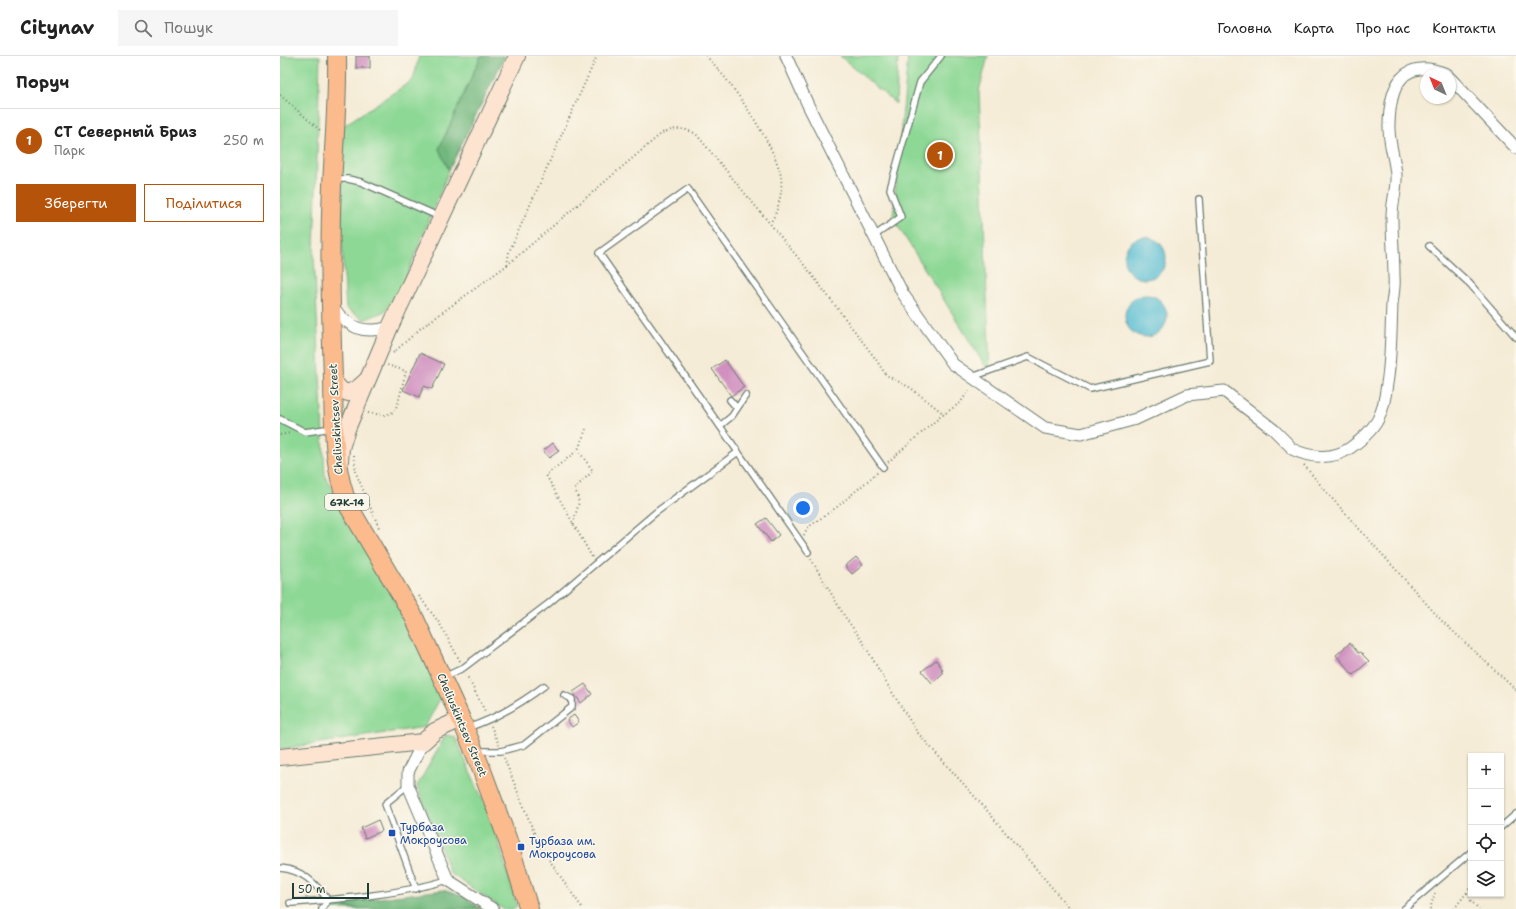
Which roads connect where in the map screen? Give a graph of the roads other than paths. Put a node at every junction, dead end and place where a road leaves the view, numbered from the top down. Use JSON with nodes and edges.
{"nodes":[{"id":1,"x":337,"y":56,"type":"edge"},
{"id":2,"x":517,"y":56,"type":"edge"},
{"id":3,"x":786,"y":56,"type":"edge"},
{"id":4,"x":941,"y":56,"type":"edge"},
{"id":5,"x":1426,"y":58,"type":"dead end"},
{"id":6,"x":1407,"y":61,"type":"dead end"},
{"id":7,"x":1439,"y":68,"type":"edge"},
{"id":8,"x":1456,"y":84,"type":"edge"},
{"id":9,"x":1516,"y":148,"type":"edge"},
{"id":10,"x":333,"y":180,"type":"junction"},
{"id":11,"x":1199,"y":199,"type":"dead end"},
{"id":12,"x":442,"y":218,"type":"junction"},
{"id":13,"x":874,"y":236,"type":"junction"},
{"id":14,"x":1429,"y":246,"type":"dead end"},
{"id":15,"x":332,"y":308,"type":"junction"},
{"id":16,"x":390,"y":327,"type":"junction"},
{"id":17,"x":1516,"y":337,"type":"edge"},
{"id":18,"x":368,"y":379,"type":"junction"},
{"id":19,"x":974,"y":379,"type":"junction"},
{"id":20,"x":333,"y":381,"type":"junction"},
{"id":21,"x":746,"y":395,"type":"dead end"},
{"id":22,"x":730,"y":400,"type":"dead end"},
{"id":23,"x":737,"y":408,"type":"junction"},
{"id":24,"x":334,"y":409,"type":"junction"},
{"id":25,"x":280,"y":419,"type":"edge"},
{"id":26,"x":720,"y":426,"type":"junction"},
{"id":27,"x":335,"y":428,"type":"junction"},
{"id":28,"x":738,"y":452,"type":"junction"},
{"id":29,"x":883,"y":467,"type":"road end"},
{"id":30,"x":339,"y":475,"type":"junction"},
{"id":31,"x":808,"y":552,"type":"road end"},
{"id":32,"x":442,"y":678,"type":"junction"},
{"id":33,"x":544,"y":686,"type":"dead end"},
{"id":34,"x":564,"y":695,"type":"dead end"},
{"id":35,"x":463,"y":724,"type":"junction"},
{"id":36,"x":423,"y":742,"type":"junction"},
{"id":37,"x":474,"y":751,"type":"junction"},
{"id":38,"x":280,"y":757,"type":"edge"},
{"id":39,"x":408,"y":785,"type":"junction"},
{"id":40,"x":1516,"y":814,"type":"edge"},
{"id":41,"x":1503,"y":825,"type":"edge"},
{"id":42,"x":1468,"y":855,"type":"edge"},
{"id":43,"x":280,"y":868,"type":"edge"},
{"id":44,"x":448,"y":880,"type":"junction"},
{"id":45,"x":416,"y":889,"type":"junction"},
{"id":46,"x":328,"y":900,"type":"junction"},
{"id":47,"x":290,"y":903,"type":"dead end"},
{"id":48,"x":322,"y":909,"type":"edge"},
{"id":49,"x":493,"y":909,"type":"edge"},
{"id":50,"x":529,"y":909,"type":"edge"},
{"id":51,"x":1404,"y":909,"type":"edge"}],
"edges":[{"from":1,"to":10,"type":"main road","name":"Cheliuskintsev Street","number":"67К-14"},
{"from":2,"to":12,"type":"main road"},
{"from":3,"to":13,"type":"street"},
{"from":4,"to":13,"type":"lane"},
{"from":5,"to":7,"type":"street"},
{"from":6,"to":19,"type":"street"},
{"from":8,"to":9,"type":"street"},
{"from":10,"to":12,"type":"lane"},
{"from":10,"to":15,"type":"main road","name":"Cheliuskintsev Street","number":"67К-14"},
{"from":11,"to":19,"type":"lane"},
{"from":12,"to":16,"type":"main road"},
{"from":13,"to":19,"type":"street"},
{"from":14,"to":17,"type":"lane"},
{"from":15,"to":16,"type":"street"},
{"from":15,"to":20,"type":"main road","name":"Cheliuskintsev Street","number":"67К-14"},
{"from":16,"to":18,"type":"main road"},
{"from":18,"to":20,"type":"main road"},
{"from":18,"to":24,"type":"main road"},
{"from":18,"to":30,"type":"main road"},
{"from":20,"to":24,"type":"main road","name":"Cheliuskintsev Street","number":"67К-14"},
{"from":21,"to":23,"type":"lane"},
{"from":22,"to":23,"type":"lane"},
{"from":23,"to":26,"type":"lane"},
{"from":24,"to":27,"type":"main road","name":"Cheliuskintsev Street","number":"67К-14"},
{"from":25,"to":27,"type":"lane"},
{"from":26,"to":28,"type":"lane"},
{"from":26,"to":29,"type":"lane"},
{"from":27,"to":30,"type":"main road","name":"Cheliuskintsev Street","number":"67К-14"},
{"from":28,"to":31,"type":"lane"},
{"from":28,"to":32,"type":"lane"},
{"from":30,"to":32,"type":"main road","name":"Cheliuskintsev Street","number":"67К-14"},
{"from":32,"to":35,"type":"main road","name":"Cheliuskintsev Street","number":"67К-14"},
{"from":33,"to":35,"type":"lane"},
{"from":34,"to":37,"type":"lane"},
{"from":35,"to":36,"type":"main road"},
{"from":35,"to":37,"type":"main road","name":"Cheliuskintsev Street","number":"67К-14"},
{"from":36,"to":38,"type":"main road"},
{"from":36,"to":39,"type":"street"},
{"from":37,"to":50,"type":"main road","name":"Cheliuskintsev Street","number":"67К-14"},
{"from":39,"to":44,"type":"street"},
{"from":39,"to":45,"type":"lane"},
{"from":40,"to":41,"type":"lane"},
{"from":42,"to":51,"type":"lane"},
{"from":43,"to":46,"type":"lane"},
{"from":44,"to":45,"type":"lane"},
{"from":44,"to":49,"type":"street"},
{"from":45,"to":46,"type":"lane"},
{"from":46,"to":47,"type":"lane"},
{"from":46,"to":48,"type":"lane"}]}
